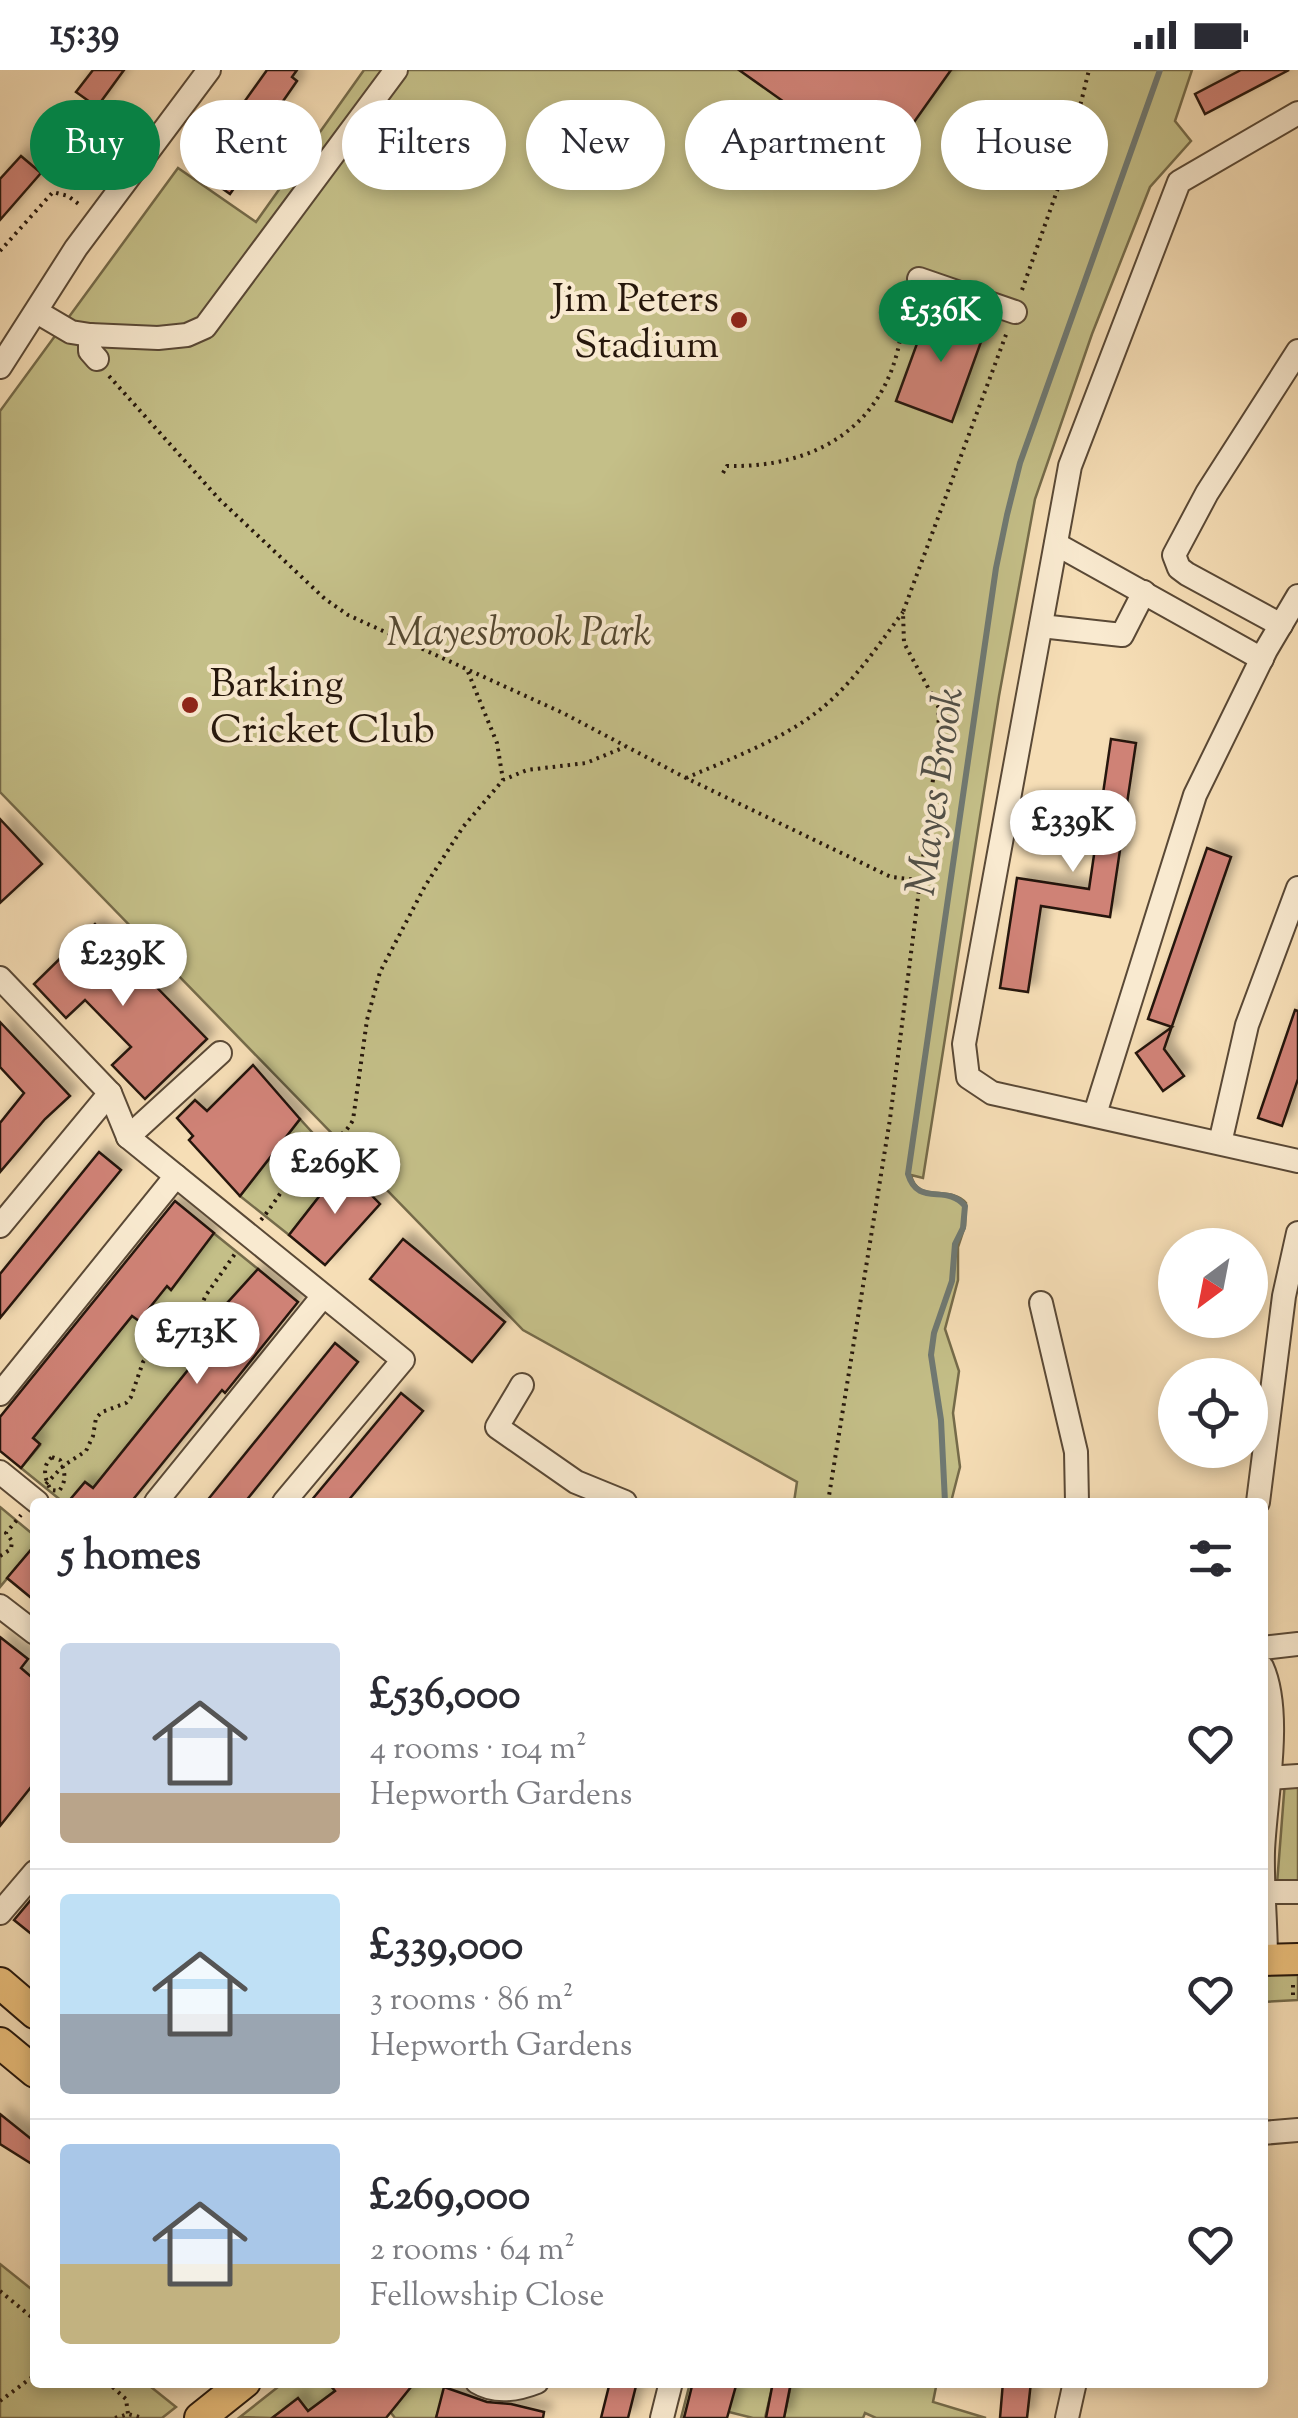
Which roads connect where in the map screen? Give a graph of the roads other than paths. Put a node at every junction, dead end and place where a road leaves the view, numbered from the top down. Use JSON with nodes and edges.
{"nodes":[{"id":1,"x":396,"y":70,"type":"edge"},
{"id":2,"x":205,"y":71,"type":"edge"},
{"id":3,"x":1298,"y":112,"type":"edge"},
{"id":4,"x":913,"y":275,"type":"road end"},
{"id":5,"x":38,"y":312,"type":"junction"},
{"id":6,"x":1015,"y":312,"type":"road end"},
{"id":7,"x":90,"y":335,"type":"junction"},
{"id":8,"x":1298,"y":351,"type":"edge"},
{"id":9,"x":97,"y":359,"type":"road end"},
{"id":10,"x":0,"y":366,"type":"edge"},
{"id":11,"x":1056,"y":544,"type":"junction"},
{"id":12,"x":1144,"y":592,"type":"junction"},
{"id":13,"x":1298,"y":596,"type":"edge"},
{"id":14,"x":1281,"y":625,"type":"junction"},
{"id":15,"x":1041,"y":626,"type":"junction"},
{"id":16,"x":1262,"y":658,"type":"junction"},
{"id":17,"x":1298,"y":888,"type":"edge"},
{"id":18,"x":0,"y":978,"type":"edge"},
{"id":19,"x":220,"y":1053,"type":"dead end"},
{"id":20,"x":110,"y":1093,"type":"junction"},
{"id":21,"x":1094,"y":1114,"type":"junction"},
{"id":22,"x":128,"y":1137,"type":"junction"},
{"id":23,"x":1220,"y":1143,"type":"junction"},
{"id":24,"x":1298,"y":1161,"type":"edge"},
{"id":25,"x":176,"y":1176,"type":"junction"},
{"id":26,"x":0,"y":1226,"type":"edge"},
{"id":27,"x":1298,"y":1233,"type":"edge"},
{"id":28,"x":323,"y":1296,"type":"junction"},
{"id":29,"x":1041,"y":1303,"type":"dead end"},
{"id":30,"x":522,"y":1384,"type":"dead end"},
{"id":31,"x":0,"y":1394,"type":"edge"},
{"id":32,"x":0,"y":1472,"type":"edge"},
{"id":33,"x":573,"y":1492,"type":"edge"},
{"id":34,"x":39,"y":1495,"type":"edge"},
{"id":35,"x":159,"y":1498,"type":"edge"},
{"id":36,"x":287,"y":1498,"type":"edge"},
{"id":37,"x":604,"y":1498,"type":"edge"},
{"id":38,"x":1077,"y":1498,"type":"edge"},
{"id":39,"x":1259,"y":1498,"type":"edge"},
{"id":40,"x":0,"y":1606,"type":"edge"},
{"id":41,"x":30,"y":1630,"type":"edge"},
{"id":42,"x":1298,"y":1644,"type":"edge"},
{"id":43,"x":1268,"y":1647,"type":"edge"},
{"id":44,"x":1268,"y":1680,"type":"edge"},
{"id":45,"x":1298,"y":1776,"type":"edge"},
{"id":46,"x":1268,"y":1778,"type":"joint"},
{"id":47,"x":30,"y":1878,"type":"edge"},
{"id":48,"x":1268,"y":1892,"type":"edge"},
{"id":49,"x":1298,"y":1892,"type":"edge"},
{"id":50,"x":0,"y":1914,"type":"edge"},
{"id":51,"x":1268,"y":1961,"type":"edge"},
{"id":52,"x":1296,"y":1969,"type":"edge"},
{"id":53,"x":0,"y":1983,"type":"edge"},
{"id":54,"x":30,"y":2009,"type":"edge"},
{"id":55,"x":1298,"y":2130,"type":"edge"},
{"id":56,"x":1268,"y":2132,"type":"edge"},
{"id":57,"x":237,"y":2388,"type":"edge"},
{"id":58,"x":492,"y":2388,"type":"edge"},
{"id":59,"x":523,"y":2388,"type":"edge"},
{"id":60,"x":670,"y":2388,"type":"edge"},
{"id":61,"x":1074,"y":2388,"type":"edge"},
{"id":62,"x":200,"y":2418,"type":"edge"},
{"id":63,"x":662,"y":2418,"type":"edge"},
{"id":64,"x":1066,"y":2418,"type":"edge"}],
"edges":[{"from":1,"to":7,"type":"street"},
{"from":2,"to":5,"type":"street"},
{"from":3,"to":11,"type":"street"},
{"from":4,"to":6,"type":"street"},
{"from":5,"to":7,"type":"street"},
{"from":5,"to":10,"type":"street"},
{"from":7,"to":9,"type":"street"},
{"from":8,"to":14,"type":"street"},
{"from":11,"to":12,"type":"street"},
{"from":11,"to":15,"type":"street"},
{"from":12,"to":15,"type":"street"},
{"from":12,"to":16,"type":"street"},
{"from":13,"to":14,"type":"street"},
{"from":14,"to":16,"type":"street"},
{"from":15,"to":21,"type":"street"},
{"from":16,"to":21,"type":"street"},
{"from":17,"to":23,"type":"street"},
{"from":18,"to":20,"type":"street"},
{"from":19,"to":22,"type":"street"},
{"from":20,"to":22,"type":"street"},
{"from":20,"to":26,"type":"street"},
{"from":21,"to":23,"type":"street"},
{"from":22,"to":25,"type":"street"},
{"from":23,"to":24,"type":"street"},
{"from":25,"to":28,"type":"street"},
{"from":25,"to":31,"type":"street"},
{"from":27,"to":39,"type":"street"},
{"from":28,"to":35,"type":"street"},
{"from":28,"to":36,"type":"street"},
{"from":29,"to":38,"type":"street"},
{"from":30,"to":33,"type":"street"},
{"from":32,"to":34,"type":"street"},
{"from":33,"to":37,"type":"street"},
{"from":40,"to":41,"type":"street"},
{"from":42,"to":43,"type":"street"},
{"from":44,"to":46,"type":"street"},
{"from":45,"to":46,"type":"street"},
{"from":47,"to":50,"type":"street"},
{"from":48,"to":49,"type":"street"},
{"from":51,"to":52,"type":"main road"},
{"from":53,"to":54,"type":"main road"},
{"from":55,"to":56,"type":"street"},
{"from":57,"to":62,"type":"main road"},
{"from":58,"to":59,"type":"street"},
{"from":60,"to":63,"type":"street"},
{"from":61,"to":64,"type":"street"}]}
